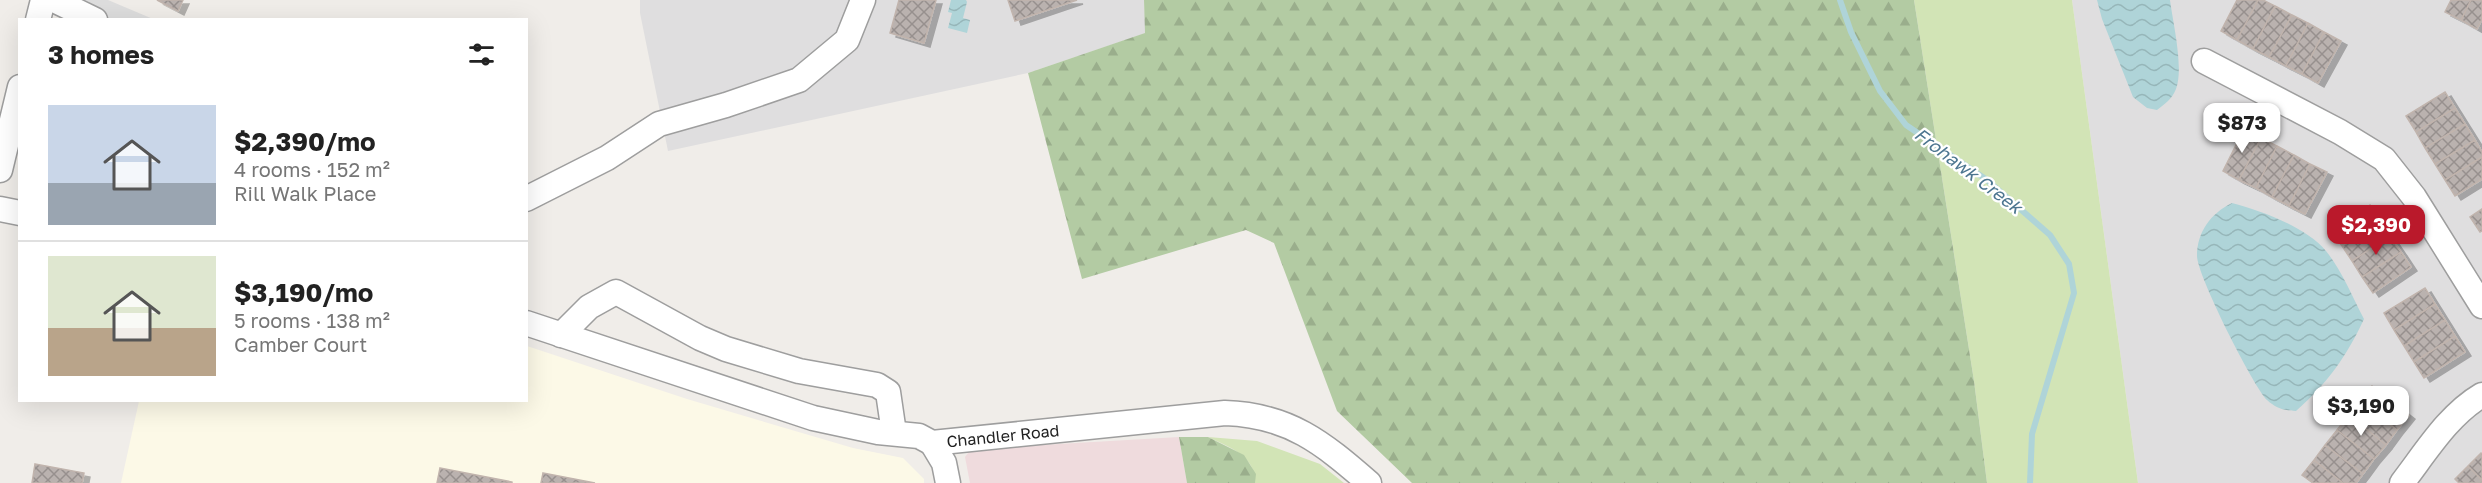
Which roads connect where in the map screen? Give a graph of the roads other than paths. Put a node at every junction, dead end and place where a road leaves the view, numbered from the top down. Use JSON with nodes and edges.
{"nodes":[{"id":1,"x":43,"y":0,"type":"edge"},
{"id":2,"x":54,"y":0,"type":"edge"},
{"id":3,"x":863,"y":0,"type":"edge"},
{"id":4,"x":38,"y":18,"type":"edge"},
{"id":5,"x":91,"y":18,"type":"edge"},
{"id":6,"x":2204,"y":61,"type":"dead end"},
{"id":7,"x":18,"y":95,"type":"edge"},
{"id":8,"x":0,"y":170,"type":"edge"},
{"id":9,"x":528,"y":198,"type":"edge"},
{"id":10,"x":0,"y":209,"type":"edge"},
{"id":11,"x":18,"y":213,"type":"edge"},
{"id":12,"x":2482,"y":306,"type":"edge"},
{"id":13,"x":528,"y":324,"type":"edge"},
{"id":14,"x":561,"y":335,"type":"junction"},
{"id":15,"x":799,"y":371,"type":"junction"},
{"id":16,"x":2482,"y":395,"type":"edge"},
{"id":17,"x":788,"y":410,"type":"junction"},
{"id":18,"x":894,"y":433,"type":"junction"},
{"id":19,"x":932,"y":443,"type":"junction"},
{"id":20,"x":948,"y":483,"type":"edge"},
{"id":21,"x":1370,"y":483,"type":"edge"},
{"id":22,"x":2402,"y":483,"type":"edge"}],
"edges":[{"from":1,"to":4,"type":"street"},
{"from":2,"to":5,"type":"street"},
{"from":3,"to":9,"type":"street"},
{"from":6,"to":12,"type":"street"},
{"from":7,"to":8,"type":"street"},
{"from":10,"to":11,"type":"street"},
{"from":13,"to":14,"type":"street","name":"Chandler Road"},
{"from":14,"to":15,"type":"street"},
{"from":14,"to":17,"type":"street","name":"Chandler Road"},
{"from":15,"to":17,"type":"street"},
{"from":15,"to":18,"type":"street"},
{"from":16,"to":22,"type":"street"},
{"from":17,"to":18,"type":"street","name":"Chandler Road"},
{"from":18,"to":19,"type":"street","name":"Chandler Road"},
{"from":19,"to":20,"type":"street"},
{"from":19,"to":21,"type":"street","name":"Chandler Road"}]}
